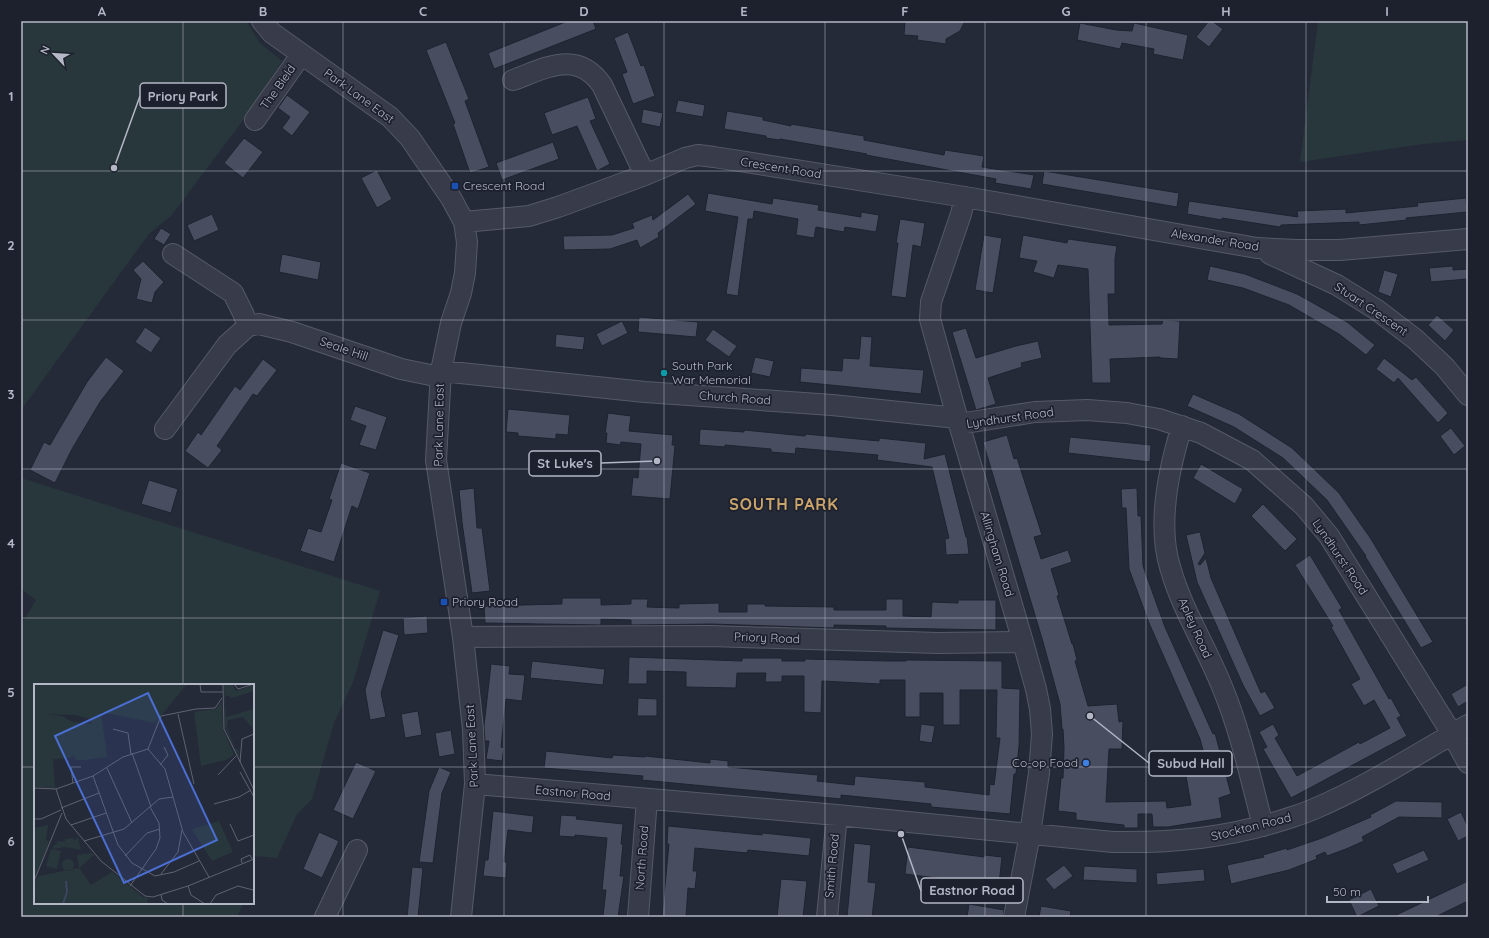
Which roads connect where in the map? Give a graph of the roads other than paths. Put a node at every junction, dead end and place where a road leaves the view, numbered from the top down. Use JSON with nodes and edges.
{"nodes":[{"id":1,"x":262,"y":21,"type":"edge"},
{"id":2,"x":301,"y":55,"type":"junction"},
{"id":3,"x":513,"y":80,"type":"dead end"},
{"id":4,"x":255,"y":120,"type":"dead end"},
{"id":5,"x":645,"y":175,"type":"junction"},
{"id":6,"x":965,"y":197,"type":"junction"},
{"id":7,"x":464,"y":222,"type":"junction"},
{"id":8,"x":1468,"y":238,"type":"edge"},
{"id":9,"x":1257,"y":248,"type":"junction"},
{"id":10,"x":1340,"y":250,"type":"junction"},
{"id":11,"x":173,"y":254,"type":"dead end"},
{"id":12,"x":1337,"y":285,"type":"junction"},
{"id":13,"x":248,"y":326,"type":"junction"},
{"id":14,"x":441,"y":374,"type":"junction"},
{"id":15,"x":1468,"y":395,"type":"edge"},
{"id":16,"x":958,"y":421,"type":"junction"},
{"id":17,"x":1182,"y":426,"type":"junction"},
{"id":18,"x":165,"y":428,"type":"dead end"},
{"id":19,"x":463,"y":637,"type":"junction"},
{"id":20,"x":1023,"y":642,"type":"junction"},
{"id":21,"x":1460,"y":730,"type":"edge"},
{"id":22,"x":1468,"y":763,"type":"edge"},
{"id":23,"x":475,"y":784,"type":"junction"},
{"id":24,"x":647,"y":799,"type":"junction"},
{"id":25,"x":837,"y":815,"type":"junction"},
{"id":26,"x":1263,"y":826,"type":"junction"},
{"id":27,"x":1030,"y":834,"type":"junction"},
{"id":28,"x":357,"y":850,"type":"dead end"},
{"id":29,"x":325,"y":917,"type":"edge"},
{"id":30,"x":461,"y":917,"type":"edge"},
{"id":31,"x":638,"y":917,"type":"edge"},
{"id":32,"x":827,"y":917,"type":"edge"},
{"id":33,"x":1014,"y":917,"type":"edge"}],
"edges":[{"from":1,"to":2,"type":"street","name":"Park Lane East"},
{"from":2,"to":4,"type":"street","name":"The Bield"},
{"from":2,"to":7,"type":"street","name":"Park Lane East"},
{"from":3,"to":5,"type":"street"},
{"from":5,"to":6,"type":"street","name":"Crescent Road"},
{"from":5,"to":7,"type":"street","name":"Crescent Road"},
{"from":6,"to":9,"type":"street","name":"Alexander Road"},
{"from":6,"to":16,"type":"street","name":"Allingham Road"},
{"from":7,"to":14,"type":"street","name":"Park Lane East"},
{"from":8,"to":10,"type":"street","name":"Alexander Road"},
{"from":9,"to":10,"type":"street","name":"Alexander Road"},
{"from":9,"to":12,"type":"street","name":"Stuart Crescent"},
{"from":10,"to":12,"type":"street"},
{"from":11,"to":13,"type":"street"},
{"from":12,"to":15,"type":"street","name":"Stuart Crescent"},
{"from":13,"to":14,"type":"street","name":"Seale Hill"},
{"from":13,"to":18,"type":"street"},
{"from":14,"to":16,"type":"street","name":"Church Road"},
{"from":14,"to":19,"type":"street","name":"Park Lane East"},
{"from":16,"to":17,"type":"street","name":"Lyndhurst Road"},
{"from":16,"to":20,"type":"street","name":"Allingham Road"},
{"from":17,"to":21,"type":"street","name":"Lyndhurst Road"},
{"from":17,"to":26,"type":"street","name":"Apley Road"},
{"from":19,"to":20,"type":"street","name":"Priory Road"},
{"from":19,"to":23,"type":"street","name":"Park Lane East"},
{"from":20,"to":27,"type":"street","name":"Allingham Road"},
{"from":21,"to":22,"type":"street","name":"Lyndhurst Road"},
{"from":21,"to":26,"type":"street","name":"Stockton Road"},
{"from":23,"to":24,"type":"street","name":"Eastnor Road"},
{"from":23,"to":30,"type":"street","name":"Park Lane East"},
{"from":24,"to":25,"type":"street","name":"Eastnor Road"},
{"from":24,"to":31,"type":"street","name":"North Road"},
{"from":25,"to":27,"type":"street","name":"Eastnor Road"},
{"from":25,"to":32,"type":"street","name":"Smith Road"},
{"from":26,"to":27,"type":"street","name":"Stockton Road"},
{"from":27,"to":33,"type":"street","name":"Allingham Road"},
{"from":28,"to":29,"type":"street"}]}
